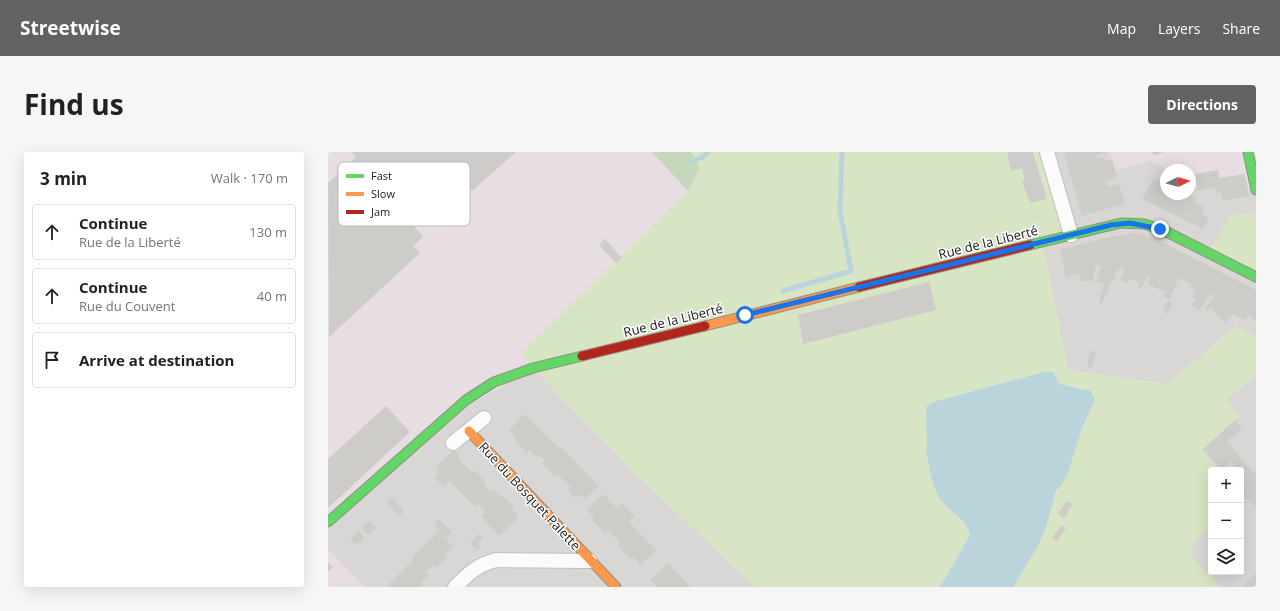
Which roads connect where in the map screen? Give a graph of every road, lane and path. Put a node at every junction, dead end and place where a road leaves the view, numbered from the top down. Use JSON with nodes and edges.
{"nodes":[{"id":1,"x":1047,"y":152,"type":"edge"},
{"id":2,"x":1248,"y":152,"type":"edge"},
{"id":3,"x":1256,"y":190,"type":"edge"},
{"id":4,"x":1071,"y":235,"type":"junction"},
{"id":5,"x":1256,"y":277,"type":"edge"},
{"id":6,"x":484,"y":418,"type":"dead end"},
{"id":7,"x":469,"y":431,"type":"junction"},
{"id":8,"x":453,"y":443,"type":"dead end"},
{"id":9,"x":328,"y":522,"type":"edge"},
{"id":10,"x":590,"y":561,"type":"junction"},
{"id":11,"x":455,"y":587,"type":"edge"},
{"id":12,"x":616,"y":587,"type":"edge"}],
"edges":[{"from":1,"to":4,"type":"street"},
{"from":2,"to":3,"type":"street"},
{"from":4,"to":5,"type":"street","name":"Rue de la Liberté"},
{"from":4,"to":9,"type":"street","name":"Rue de la Liberté"},
{"from":6,"to":7,"type":"street"},
{"from":7,"to":8,"type":"street"},
{"from":7,"to":10,"type":"street","name":"Rue du Bosquet Palette"},
{"from":10,"to":11,"type":"street","name":"Rue du Bosquet Palette"},
{"from":10,"to":12,"type":"street","name":"Rue du Bosquet Palette"}]}
